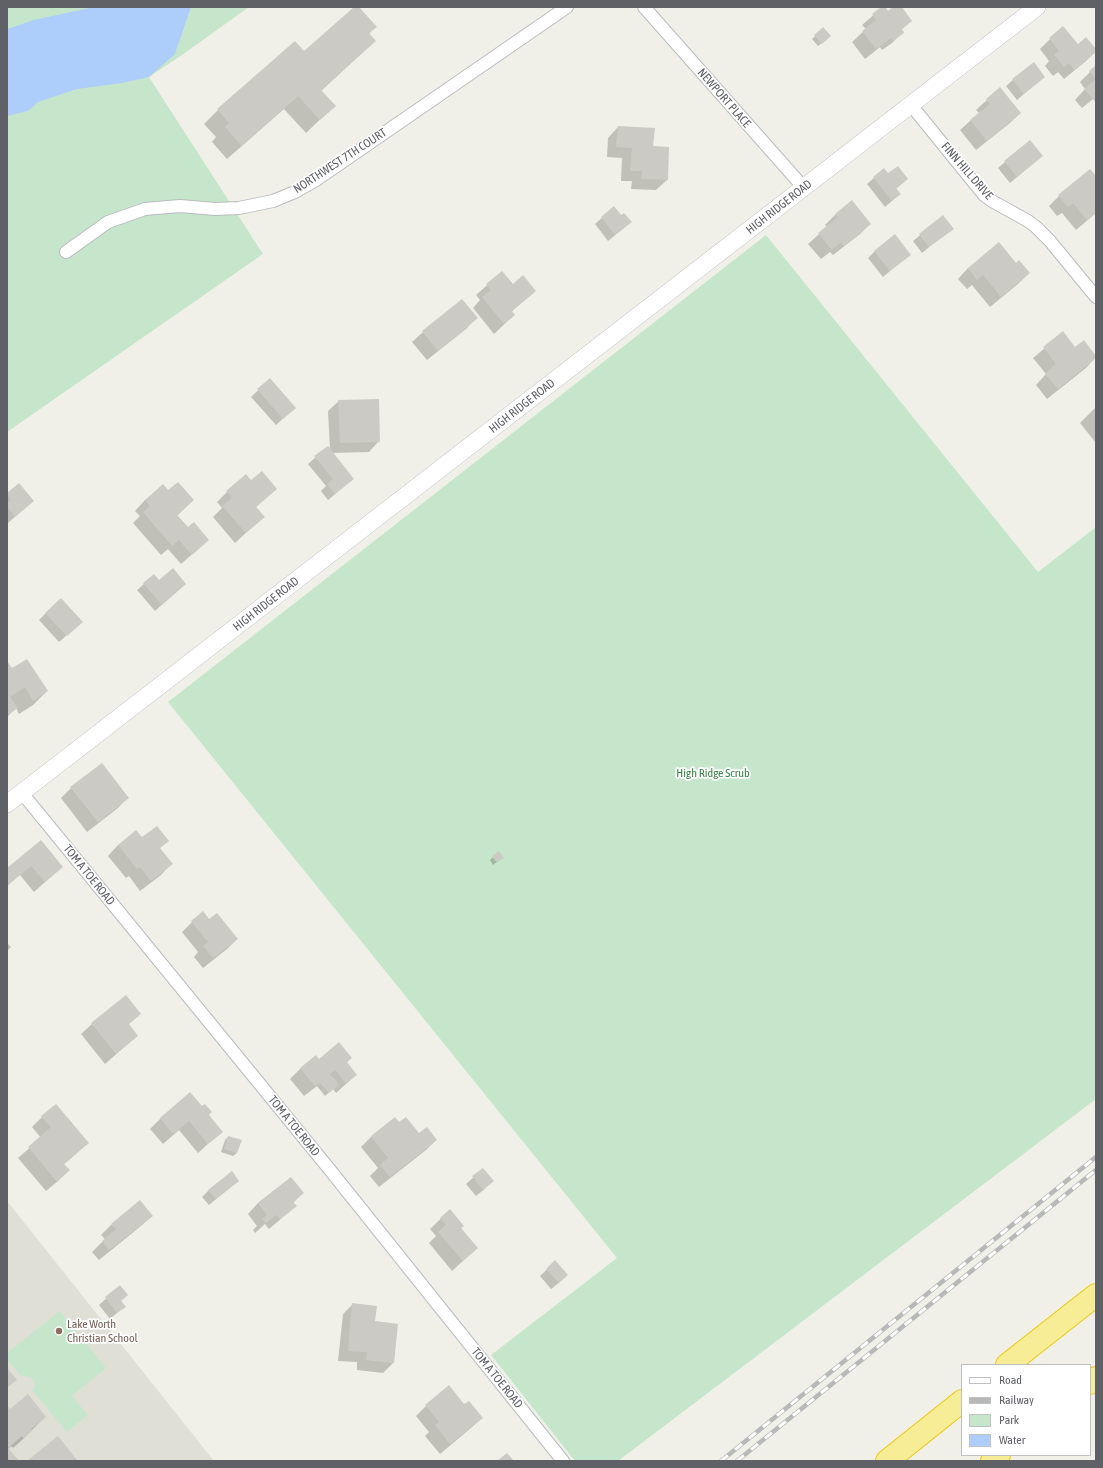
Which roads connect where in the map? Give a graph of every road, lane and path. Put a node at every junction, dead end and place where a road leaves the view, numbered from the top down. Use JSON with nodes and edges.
{"nodes":[{"id":1,"x":567,"y":7,"type":"edge"},
{"id":2,"x":644,"y":7,"type":"edge"},
{"id":3,"x":1037,"y":7,"type":"edge"},
{"id":4,"x":911,"y":105,"type":"junction"},
{"id":5,"x":804,"y":188,"type":"junction"},
{"id":6,"x":66,"y":252,"type":"dead end"},
{"id":7,"x":1096,"y":297,"type":"edge"},
{"id":8,"x":22,"y":792,"type":"junction"},
{"id":9,"x":7,"y":804,"type":"edge"},
{"id":10,"x":1096,"y":1295,"type":"edge"},
{"id":11,"x":1008,"y":1364,"type":"edge"},
{"id":12,"x":961,"y":1402,"type":"edge"},
{"id":13,"x":563,"y":1461,"type":"edge"},
{"id":14,"x":888,"y":1461,"type":"edge"}],
"edges":[{"from":1,"to":6,"type":"street","name":"NORTHWEST 7TH COURT"},
{"from":2,"to":5,"type":"street","name":"NEWPORT PLACE"},
{"from":3,"to":4,"type":"street","name":"HIGH RIDGE ROAD"},
{"from":4,"to":5,"type":"street","name":"HIGH RIDGE ROAD"},
{"from":4,"to":7,"type":"street","name":"FINN HILL DRIVE"},
{"from":5,"to":8,"type":"street","name":"HIGH RIDGE ROAD"},
{"from":8,"to":9,"type":"street","name":"HIGH RIDGE ROAD"},
{"from":8,"to":13,"type":"street","name":"TOM A TOE ROAD"},
{"from":10,"to":11,"type":"highway"},
{"from":12,"to":14,"type":"highway"}]}
